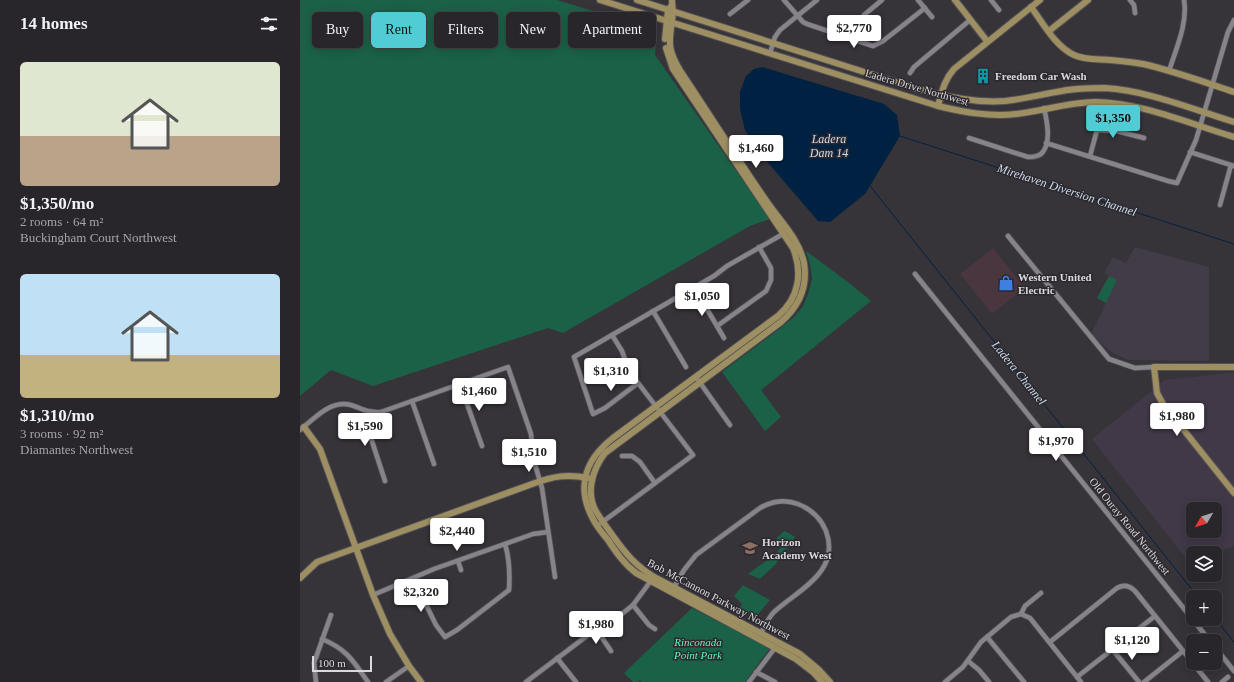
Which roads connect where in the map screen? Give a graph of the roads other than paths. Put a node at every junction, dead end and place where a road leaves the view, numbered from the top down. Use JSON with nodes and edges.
{"nodes":[{"id":1,"x":600,"y":0,"type":"edge"},
{"id":2,"x":637,"y":0,"type":"edge"},
{"id":3,"x":748,"y":0,"type":"edge"},
{"id":4,"x":784,"y":0,"type":"edge"},
{"id":5,"x":817,"y":0,"type":"edge"},
{"id":6,"x":882,"y":0,"type":"edge"},
{"id":7,"x":918,"y":0,"type":"edge"},
{"id":8,"x":955,"y":0,"type":"edge"},
{"id":9,"x":991,"y":0,"type":"edge"},
{"id":10,"x":1040,"y":0,"type":"edge"},
{"id":11,"x":1088,"y":0,"type":"edge"},
{"id":12,"x":1130,"y":0,"type":"edge"},
{"id":13,"x":1184,"y":0,"type":"edge"},
{"id":14,"x":671,"y":6,"type":"edge"},
{"id":15,"x":924,"y":8,"type":"junction"},
{"id":16,"x":1031,"y":8,"type":"junction"},
{"id":17,"x":1000,"y":10,"type":"dead end"},
{"id":18,"x":1135,"y":13,"type":"dead end"},
{"id":19,"x":730,"y":14,"type":"dead end"},
{"id":20,"x":864,"y":15,"type":"dead end"},
{"id":21,"x":797,"y":16,"type":"junction"},
{"id":22,"x":932,"y":17,"type":"dead end"},
{"id":23,"x":970,"y":20,"type":"junction"},
{"id":24,"x":1234,"y":20,"type":"edge"},
{"id":25,"x":669,"y":22,"type":"junction"},
{"id":26,"x":1049,"y":31,"type":"junction"},
{"id":27,"x":987,"y":42,"type":"junction"},
{"id":28,"x":773,"y":43,"type":"junction"},
{"id":29,"x":770,"y":53,"type":"junction"},
{"id":30,"x":1169,"y":71,"type":"junction"},
{"id":31,"x":910,"y":73,"type":"dead end"},
{"id":32,"x":1212,"y":85,"type":"junction"},
{"id":33,"x":1234,"y":92,"type":"edge"},
{"id":34,"x":941,"y":95,"type":"junction"},
{"id":35,"x":938,"y":106,"type":"junction"},
{"id":36,"x":1044,"y":108,"type":"junction"},
{"id":37,"x":1204,"y":113,"type":"junction"},
{"id":38,"x":1234,"y":122,"type":"edge"},
{"id":39,"x":1200,"y":127,"type":"junction"},
{"id":40,"x":1234,"y":137,"type":"edge"},
{"id":41,"x":969,"y":138,"type":"dead end"},
{"id":42,"x":1144,"y":138,"type":"dead end"},
{"id":43,"x":1046,"y":143,"type":"junction"},
{"id":44,"x":1190,"y":152,"type":"junction"},
{"id":45,"x":1090,"y":156,"type":"junction"},
{"id":46,"x":1232,"y":165,"type":"edge"},
{"id":47,"x":1220,"y":205,"type":"dead end"},
{"id":48,"x":783,"y":234,"type":"junction"},
{"id":49,"x":1008,"y":236,"type":"dead end"},
{"id":50,"x":759,"y":247,"type":"junction"},
{"id":51,"x":914,"y":274,"type":"dead end"},
{"id":52,"x":694,"y":287,"type":"junction"},
{"id":53,"x":653,"y":311,"type":"junction"},
{"id":54,"x":716,"y":326,"type":"junction"},
{"id":55,"x":612,"y":335,"type":"junction"},
{"id":56,"x":724,"y":338,"type":"dead end"},
{"id":57,"x":686,"y":367,"type":"dead end"},
{"id":58,"x":1154,"y":367,"type":"junction"},
{"id":59,"x":1234,"y":367,"type":"edge"},
{"id":60,"x":696,"y":377,"type":"junction"},
{"id":61,"x":700,"y":382,"type":"junction"},
{"id":62,"x":638,"y":383,"type":"junction"},
{"id":63,"x":460,"y":384,"type":"junction"},
{"id":64,"x":412,"y":401,"type":"junction"},
{"id":65,"x":658,"y":409,"type":"junction"},
{"id":66,"x":370,"y":412,"type":"junction"},
{"id":67,"x":730,"y":425,"type":"dead end"},
{"id":68,"x":302,"y":429,"type":"edge"},
{"id":69,"x":482,"y":446,"type":"dead end"},
{"id":70,"x":622,"y":456,"type":"dead end"},
{"id":71,"x":434,"y":464,"type":"dead end"},
{"id":72,"x":588,"y":478,"type":"junction"},
{"id":73,"x":385,"y":481,"type":"dead end"},
{"id":74,"x":540,"y":481,"type":"junction"},
{"id":75,"x":655,"y":483,"type":"junction"},
{"id":76,"x":1234,"y":493,"type":"edge"},
{"id":77,"x":603,"y":522,"type":"junction"},
{"id":78,"x":597,"y":526,"type":"junction"},
{"id":79,"x":548,"y":532,"type":"junction"},
{"id":80,"x":505,"y":544,"type":"junction"},
{"id":81,"x":355,"y":548,"type":"junction"},
{"id":82,"x":458,"y":561,"type":"junction"},
{"id":83,"x":461,"y":570,"type":"dead end"},
{"id":84,"x":555,"y":577,"type":"dead end"},
{"id":85,"x":300,"y":578,"type":"edge"},
{"id":86,"x":413,"y":578,"type":"junction"},
{"id":87,"x":652,"y":580,"type":"junction"},
{"id":88,"x":673,"y":590,"type":"junction"},
{"id":89,"x":1041,"y":593,"type":"dead end"},
{"id":90,"x":373,"y":595,"type":"junction"},
{"id":91,"x":633,"y":605,"type":"junction"},
{"id":92,"x":1021,"y":614,"type":"junction"},
{"id":93,"x":331,"y":615,"type":"dead end"},
{"id":94,"x":1155,"y":616,"type":"junction"},
{"id":95,"x":596,"y":629,"type":"junction"},
{"id":96,"x":655,"y":629,"type":"dead end"},
{"id":97,"x":1204,"y":634,"type":"edge"},
{"id":98,"x":759,"y":636,"type":"junction"},
{"id":99,"x":988,"y":637,"type":"junction"},
{"id":100,"x":322,"y":639,"type":"junction"},
{"id":101,"x":1050,"y":642,"type":"junction"},
{"id":102,"x":777,"y":645,"type":"junction"},
{"id":103,"x":1112,"y":649,"type":"junction"},
{"id":104,"x":1183,"y":650,"type":"junction"},
{"id":105,"x":611,"y":651,"type":"dead end"},
{"id":106,"x":1222,"y":656,"type":"edge"},
{"id":107,"x":557,"y":658,"type":"junction"},
{"id":108,"x":968,"y":661,"type":"junction"},
{"id":109,"x":409,"y":666,"type":"junction"},
{"id":110,"x":1234,"y":671,"type":"edge"},
{"id":111,"x":756,"y":672,"type":"junction"},
{"id":112,"x":1078,"y":677,"type":"junction"},
{"id":113,"x":1228,"y":677,"type":"dead end"},
{"id":114,"x":316,"y":682,"type":"edge"},
{"id":115,"x":368,"y":682,"type":"edge"},
{"id":116,"x":386,"y":682,"type":"edge"},
{"id":117,"x":421,"y":682,"type":"edge"},
{"id":118,"x":526,"y":682,"type":"edge"},
{"id":119,"x":576,"y":682,"type":"edge"},
{"id":120,"x":749,"y":682,"type":"edge"},
{"id":121,"x":775,"y":682,"type":"edge"},
{"id":122,"x":822,"y":682,"type":"edge"},
{"id":123,"x":830,"y":682,"type":"edge"},
{"id":124,"x":945,"y":682,"type":"edge"},
{"id":125,"x":989,"y":682,"type":"edge"},
{"id":126,"x":1024,"y":682,"type":"edge"},
{"id":127,"x":1081,"y":682,"type":"edge"},
{"id":128,"x":1139,"y":682,"type":"edge"},
{"id":129,"x":1144,"y":682,"type":"edge"},
{"id":130,"x":1208,"y":682,"type":"edge"},
{"id":131,"x":1222,"y":682,"type":"edge"}],
"edges":[{"from":1,"to":25,"type":"street","name":"Ladera Drive Northwest"},
{"from":2,"to":14,"type":"street","name":"Ladera Drive Northwest"},
{"from":3,"to":19,"type":"street"},
{"from":4,"to":21,"type":"street"},
{"from":5,"to":21,"type":"street"},
{"from":6,"to":20,"type":"street"},
{"from":7,"to":15,"type":"street"},
{"from":8,"to":23,"type":"street"},
{"from":9,"to":17,"type":"street"},
{"from":10,"to":16,"type":"street"},
{"from":11,"to":26,"type":"street"},
{"from":12,"to":18,"type":"street"},
{"from":13,"to":30,"type":"street"},
{"from":14,"to":25,"type":"street"},
{"from":14,"to":28,"type":"street","name":"Ladera Drive Northwest"},
{"from":15,"to":21,"type":"street"},
{"from":15,"to":22,"type":"street"},
{"from":16,"to":26,"type":"street"},
{"from":16,"to":27,"type":"street"},
{"from":21,"to":28,"type":"street"},
{"from":23,"to":27,"type":"street"},
{"from":23,"to":31,"type":"street"},
{"from":24,"to":32,"type":"street"},
{"from":25,"to":29,"type":"street","name":"Ladera Drive Northwest"},
{"from":25,"to":48,"type":"street","name":"Bob McCannon Parkway Northwest"},
{"from":25,"to":61,"type":"street","name":"Bob McCannon Parkway Northwest"},
{"from":26,"to":30,"type":"street"},
{"from":27,"to":34,"type":"street"},
{"from":28,"to":29,"type":"street"},
{"from":28,"to":34,"type":"street","name":"Ladera Drive Northwest"},
{"from":29,"to":35,"type":"street","name":"Ladera Drive Northwest"},
{"from":30,"to":32,"type":"street"},
{"from":32,"to":33,"type":"street"},
{"from":32,"to":37,"type":"street"},
{"from":34,"to":35,"type":"street"},
{"from":34,"to":37,"type":"street","name":"Ladera Drive Northwest"},
{"from":35,"to":36,"type":"street","name":"Ladera Drive Northwest"},
{"from":36,"to":39,"type":"street","name":"Ladera Drive Northwest"},
{"from":36,"to":43,"type":"street"},
{"from":37,"to":38,"type":"street","name":"Ladera Drive Northwest"},
{"from":37,"to":39,"type":"street"},
{"from":39,"to":40,"type":"street","name":"Ladera Drive Northwest"},
{"from":39,"to":44,"type":"street"},
{"from":41,"to":43,"type":"street"},
{"from":42,"to":45,"type":"street"},
{"from":43,"to":45,"type":"street"},
{"from":44,"to":45,"type":"street"},
{"from":44,"to":46,"type":"street"},
{"from":46,"to":47,"type":"street"},
{"from":48,"to":50,"type":"street"},
{"from":48,"to":60,"type":"street","name":"Bob McCannon Parkway Northwest"},
{"from":49,"to":58,"type":"street"},
{"from":50,"to":52,"type":"street"},
{"from":50,"to":54,"type":"street"},
{"from":51,"to":97,"type":"street","name":"Old Ouray Road Northwest"},
{"from":52,"to":53,"type":"street"},
{"from":52,"to":54,"type":"street"},
{"from":53,"to":55,"type":"street"},
{"from":53,"to":57,"type":"street"},
{"from":54,"to":56,"type":"street"},
{"from":55,"to":62,"type":"street"},
{"from":55,"to":62,"type":"street"},
{"from":58,"to":59,"type":"street"},
{"from":58,"to":76,"type":"street"},
{"from":60,"to":61,"type":"street"},
{"from":60,"to":65,"type":"street","name":"Bob McCannon Parkway Northwest"},
{"from":61,"to":65,"type":"street","name":"Bob McCannon Parkway Northwest"},
{"from":61,"to":67,"type":"street"},
{"from":62,"to":65,"type":"street"},
{"from":63,"to":64,"type":"street"},
{"from":63,"to":69,"type":"street"},
{"from":63,"to":74,"type":"street"},
{"from":64,"to":66,"type":"street"},
{"from":64,"to":71,"type":"street"},
{"from":65,"to":72,"type":"street","name":"Bob McCannon Parkway Northwest"},
{"from":65,"to":75,"type":"street"},
{"from":66,"to":68,"type":"street"},
{"from":66,"to":73,"type":"street"},
{"from":68,"to":81,"type":"street"},
{"from":70,"to":75,"type":"street"},
{"from":72,"to":74,"type":"street"},
{"from":72,"to":77,"type":"street","name":"Bob McCannon Parkway Northwest"},
{"from":72,"to":78,"type":"street","name":"Bob McCannon Parkway Northwest"},
{"from":74,"to":79,"type":"street"},
{"from":74,"to":81,"type":"street"},
{"from":75,"to":77,"type":"street"},
{"from":77,"to":78,"type":"street"},
{"from":77,"to":87,"type":"street","name":"Bob McCannon Parkway Northwest"},
{"from":78,"to":87,"type":"street","name":"Bob McCannon Parkway Northwest"},
{"from":79,"to":80,"type":"street"},
{"from":79,"to":84,"type":"street"},
{"from":80,"to":82,"type":"street"},
{"from":80,"to":86,"type":"street"},
{"from":81,"to":85,"type":"street"},
{"from":81,"to":90,"type":"street"},
{"from":82,"to":83,"type":"street"},
{"from":82,"to":86,"type":"street"},
{"from":86,"to":90,"type":"street"},
{"from":87,"to":88,"type":"street","name":"Bob McCannon Parkway Northwest"},
{"from":87,"to":91,"type":"street"},
{"from":88,"to":98,"type":"street","name":"Bob McCannon Parkway Northwest"},
{"from":88,"to":98,"type":"street"},
{"from":89,"to":92,"type":"street"},
{"from":90,"to":109,"type":"street"},
{"from":91,"to":95,"type":"street"},
{"from":91,"to":96,"type":"street"},
{"from":92,"to":99,"type":"street"},
{"from":92,"to":101,"type":"street"},
{"from":93,"to":100,"type":"street"},
{"from":94,"to":101,"type":"street"},
{"from":94,"to":103,"type":"street"},
{"from":94,"to":104,"type":"street"},
{"from":95,"to":105,"type":"street"},
{"from":95,"to":107,"type":"street"},
{"from":98,"to":102,"type":"street","name":"Bob McCannon Parkway Northwest"},
{"from":99,"to":108,"type":"street"},
{"from":99,"to":126,"type":"street"},
{"from":100,"to":114,"type":"street"},
{"from":100,"to":115,"type":"street"},
{"from":101,"to":112,"type":"street"},
{"from":102,"to":111,"type":"street"},
{"from":102,"to":122,"type":"street","name":"Bob McCannon Parkway Northwest"},
{"from":102,"to":123,"type":"street","name":"Bob McCannon Parkway Northwest"},
{"from":103,"to":112,"type":"street"},
{"from":103,"to":128,"type":"street"},
{"from":104,"to":129,"type":"street"},
{"from":104,"to":130,"type":"street"},
{"from":106,"to":110,"type":"street"},
{"from":107,"to":118,"type":"street"},
{"from":107,"to":119,"type":"street"},
{"from":108,"to":124,"type":"street"},
{"from":108,"to":125,"type":"street"},
{"from":109,"to":116,"type":"street"},
{"from":109,"to":117,"type":"street"},
{"from":111,"to":120,"type":"street"},
{"from":111,"to":121,"type":"street"},
{"from":112,"to":127,"type":"street"},
{"from":113,"to":131,"type":"street"}]}
